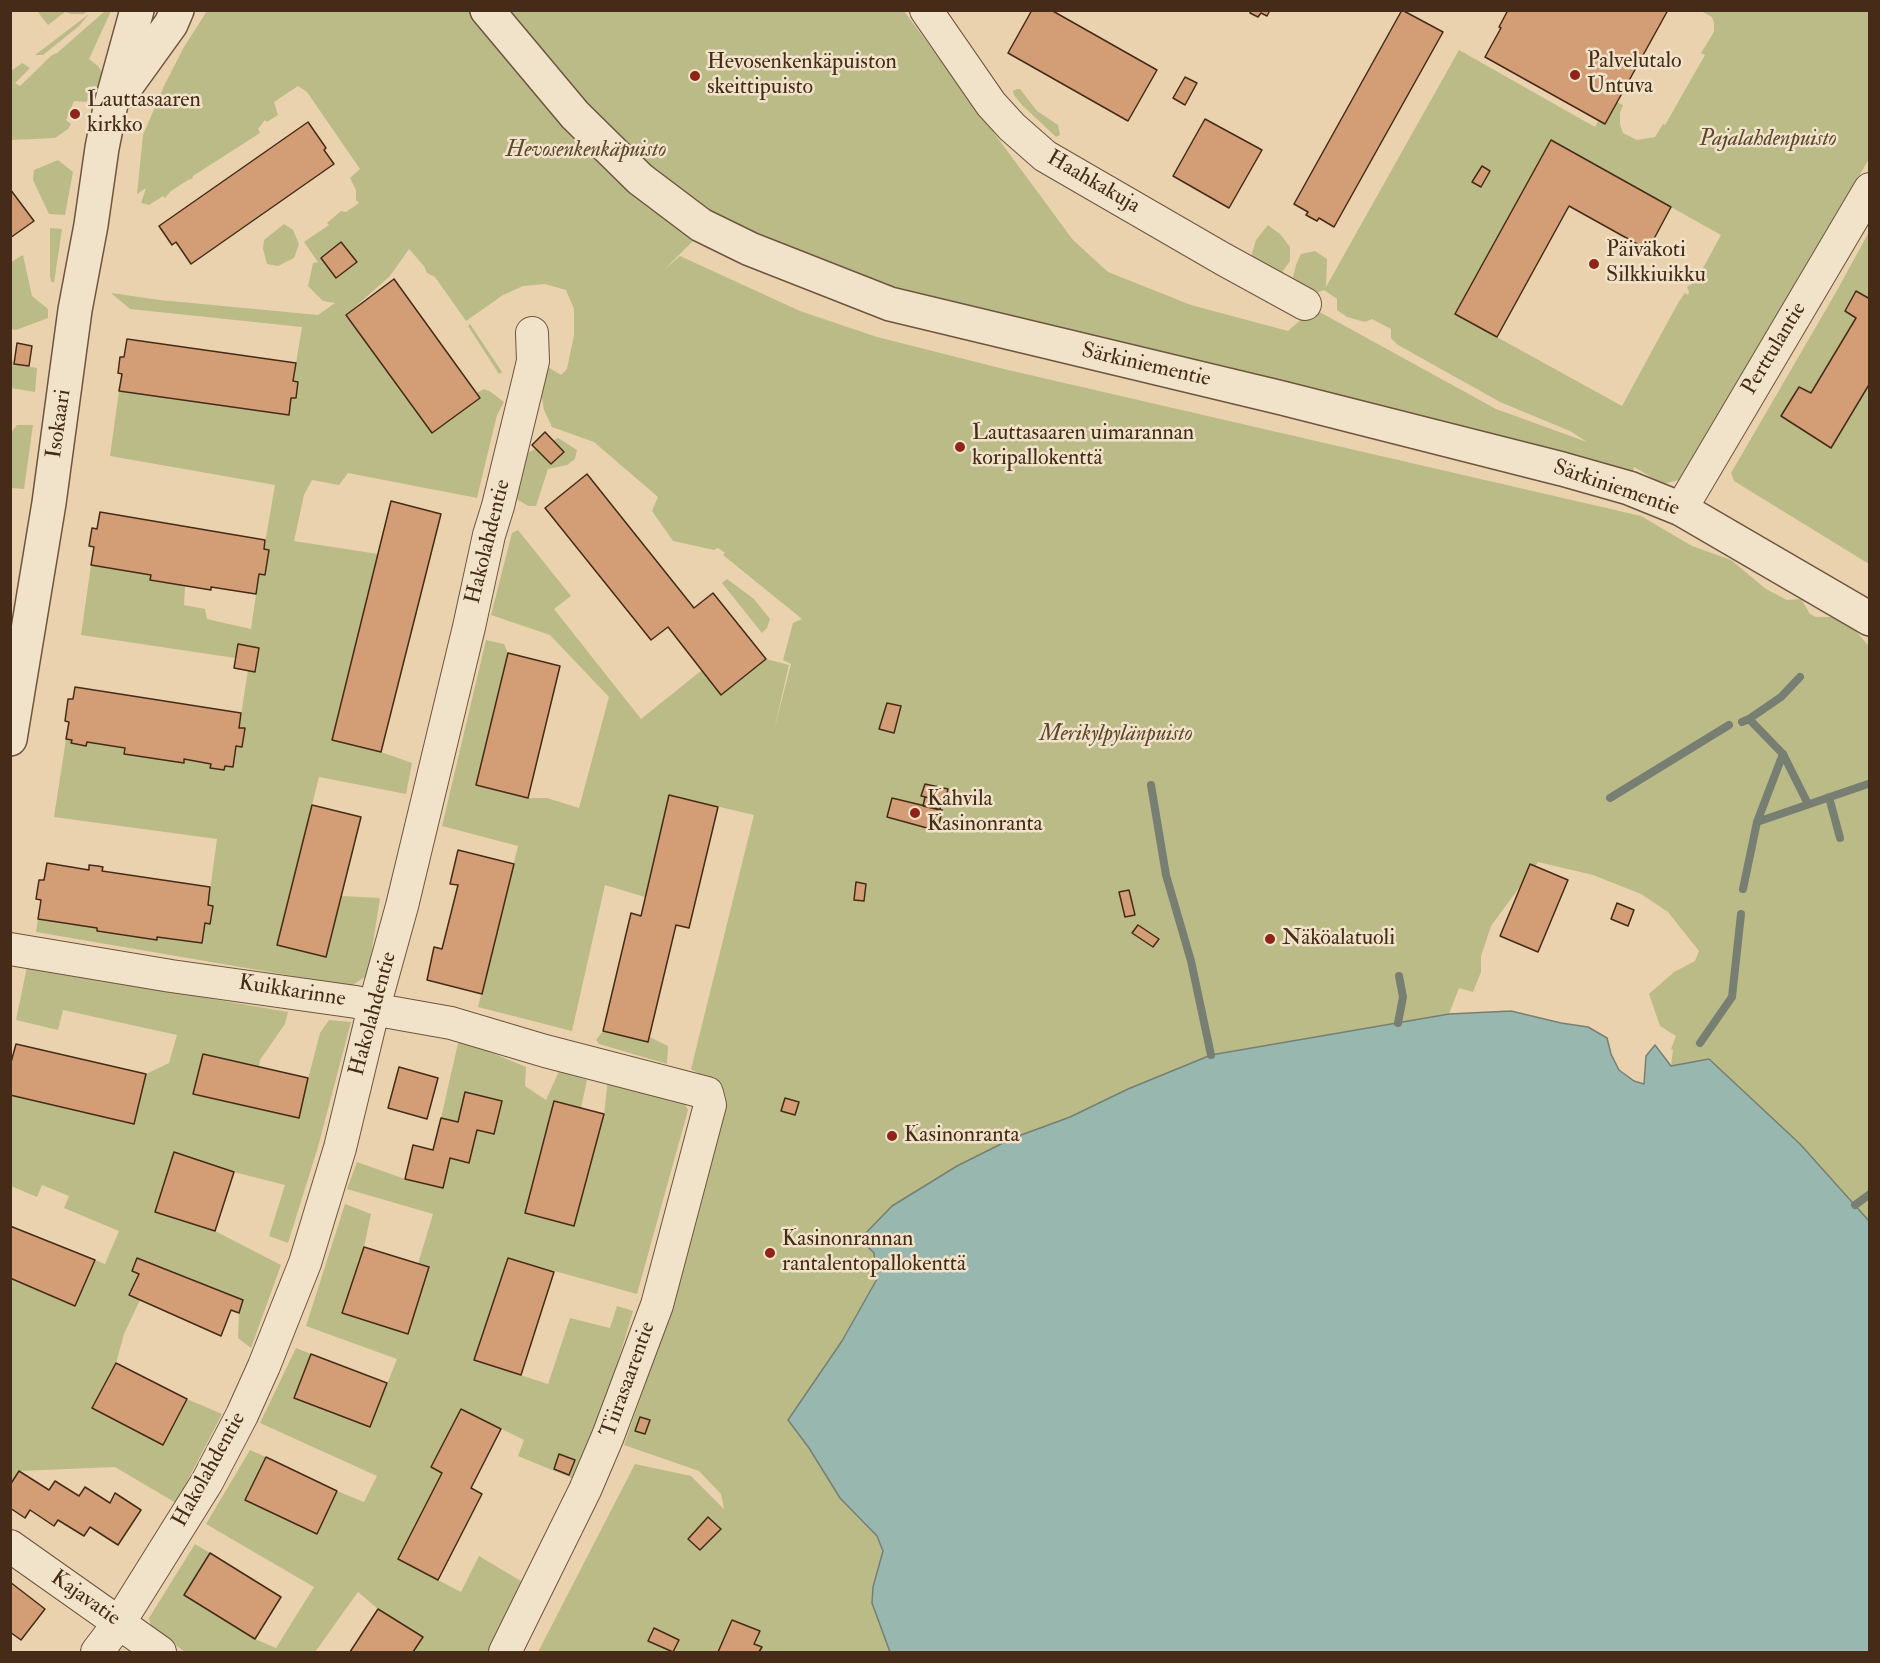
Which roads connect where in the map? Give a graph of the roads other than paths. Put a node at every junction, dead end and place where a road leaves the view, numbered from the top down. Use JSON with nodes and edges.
{"nodes":[{"id":1,"x":137,"y":10,"type":"edge"},
{"id":2,"x":177,"y":10,"type":"edge"},
{"id":3,"x":487,"y":10,"type":"edge"},
{"id":4,"x":934,"y":14,"type":"edge"},
{"id":5,"x":110,"y":108,"type":"junction"},
{"id":6,"x":1869,"y":189,"type":"edge"},
{"id":7,"x":1305,"y":304,"type":"dead end"},
{"id":8,"x":532,"y":333,"type":"dead end"},
{"id":9,"x":1681,"y":509,"type":"junction"},
{"id":10,"x":1869,"y":620,"type":"edge"},
{"id":11,"x":10,"y":739,"type":"edge"},
{"id":12,"x":10,"y":949,"type":"edge"},
{"id":13,"x":374,"y":1007,"type":"junction"},
{"id":14,"x":707,"y":1093,"type":"joint"},
{"id":15,"x":10,"y":1546,"type":"edge"},
{"id":16,"x":119,"y":1623,"type":"junction"},
{"id":17,"x":97,"y":1653,"type":"edge"},
{"id":18,"x":160,"y":1653,"type":"edge"},
{"id":19,"x":505,"y":1653,"type":"edge"}],
"edges":[{"from":1,"to":5,"type":"street","name":"Isokaari"},
{"from":2,"to":5,"type":"street","name":"Isokaari"},
{"from":3,"to":9,"type":"street","name":"Särkiniementie"},
{"from":4,"to":7,"type":"street","name":"Haahkakuja"},
{"from":5,"to":11,"type":"street","name":"Isokaari"},
{"from":6,"to":9,"type":"street","name":"Perttulantie"},
{"from":8,"to":13,"type":"street","name":"Hakolahdentie"},
{"from":9,"to":10,"type":"street","name":"Särkiniementie"},
{"from":12,"to":13,"type":"street","name":"Kuikkarinne"},
{"from":13,"to":14,"type":"street","name":"Kuikkarinne"},
{"from":13,"to":16,"type":"street","name":"Hakolahdentie"},
{"from":14,"to":19,"type":"street","name":"Tiirasaarentie"},
{"from":15,"to":16,"type":"street","name":"Kajavatie"},
{"from":16,"to":17,"type":"street","name":"Hakolahdentie"},
{"from":16,"to":18,"type":"street","name":"Kajavatie"}]}
